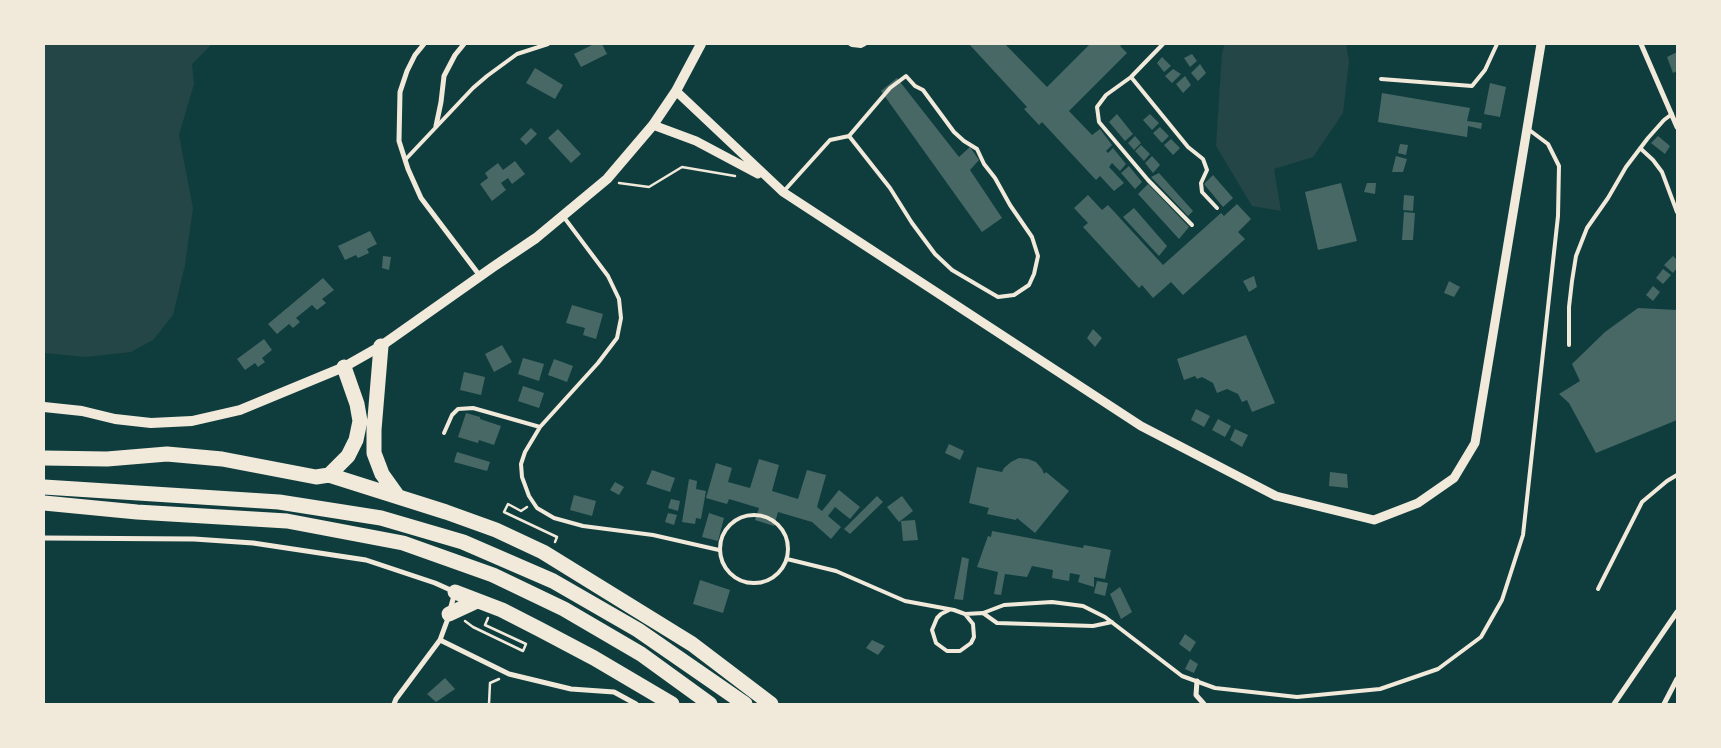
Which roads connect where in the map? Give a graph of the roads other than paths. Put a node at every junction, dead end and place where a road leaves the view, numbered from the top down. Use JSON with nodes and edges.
{"nodes":[{"id":1,"x":424,"y":44,"type":"edge"},
{"id":2,"x":464,"y":44,"type":"edge"},
{"id":3,"x":548,"y":44,"type":"edge"},
{"id":4,"x":701,"y":44,"type":"edge"},
{"id":5,"x":850,"y":44,"type":"edge"},
{"id":6,"x":865,"y":44,"type":"edge"},
{"id":7,"x":1162,"y":44,"type":"edge"},
{"id":8,"x":1497,"y":44,"type":"edge"},
{"id":9,"x":1541,"y":44,"type":"edge"},
{"id":10,"x":1641,"y":44,"type":"edge"},
{"id":11,"x":1131,"y":77,"type":"junction"},
{"id":12,"x":1381,"y":79,"type":"dead end"},
{"id":13,"x":676,"y":91,"type":"junction"},
{"id":14,"x":1672,"y":114,"type":"junction"},
{"id":15,"x":653,"y":124,"type":"junction"},
{"id":16,"x":436,"y":126,"type":"junction"},
{"id":17,"x":1677,"y":127,"type":"edge"},
{"id":18,"x":1526,"y":128,"type":"junction"},
{"id":19,"x":849,"y":136,"type":"junction"},
{"id":20,"x":1640,"y":148,"type":"junction"},
{"id":21,"x":405,"y":160,"type":"junction"},
{"id":22,"x":769,"y":180,"type":"junction"},
{"id":23,"x":783,"y":192,"type":"junction"},
{"id":24,"x":1217,"y":208,"type":"dead end"},
{"id":25,"x":1677,"y":212,"type":"edge"},
{"id":26,"x":563,"y":216,"type":"junction"},
{"id":27,"x":1192,"y":225,"type":"dead end"},
{"id":28,"x":480,"y":276,"type":"junction"},
{"id":29,"x":1569,"y":345,"type":"dead end"},
{"id":30,"x":381,"y":346,"type":"junction"},
{"id":31,"x":344,"y":367,"type":"junction"},
{"id":32,"x":44,"y":407,"type":"edge"},
{"id":33,"x":540,"y":427,"type":"junction"},
{"id":34,"x":444,"y":433,"type":"dead end"},
{"id":35,"x":44,"y":458,"type":"edge"},
{"id":36,"x":329,"y":475,"type":"junction"},
{"id":37,"x":1677,"y":475,"type":"edge"},
{"id":38,"x":44,"y":487,"type":"edge"},
{"id":39,"x":397,"y":495,"type":"junction"},
{"id":40,"x":44,"y":503,"type":"edge"},
{"id":41,"x":44,"y":538,"type":"edge"},
{"id":42,"x":719,"y":550,"type":"junction"},
{"id":43,"x":787,"y":559,"type":"junction"},
{"id":44,"x":1598,"y":589,"type":"dead end"},
{"id":45,"x":455,"y":592,"type":"junction"},
{"id":46,"x":477,"y":601,"type":"junction"},
{"id":47,"x":954,"y":610,"type":"junction"},
{"id":48,"x":1677,"y":612,"type":"edge"},
{"id":49,"x":984,"y":613,"type":"junction"},
{"id":50,"x":449,"y":614,"type":"junction"},
{"id":51,"x":965,"y":614,"type":"junction"},
{"id":52,"x":1112,"y":622,"type":"junction"},
{"id":53,"x":440,"y":640,"type":"junction"},
{"id":54,"x":1677,"y":679,"type":"edge"},
{"id":55,"x":1197,"y":681,"type":"junction"},
{"id":56,"x":394,"y":704,"type":"edge"},
{"id":57,"x":636,"y":704,"type":"edge"},
{"id":58,"x":672,"y":704,"type":"edge"},
{"id":59,"x":710,"y":704,"type":"edge"},
{"id":60,"x":745,"y":704,"type":"edge"},
{"id":61,"x":771,"y":704,"type":"edge"},
{"id":62,"x":1204,"y":704,"type":"edge"},
{"id":63,"x":1614,"y":704,"type":"edge"},
{"id":64,"x":1664,"y":704,"type":"edge"}],
"edges":[{"from":1,"to":21,"type":"street"},
{"from":2,"to":16,"type":"street"},
{"from":3,"to":16,"type":"lane"},
{"from":4,"to":13,"type":"main road"},
{"from":5,"to":6,"type":"lane"},
{"from":7,"to":11,"type":"lane"},
{"from":8,"to":12,"type":"lane"},
{"from":9,"to":18,"type":"street"},
{"from":10,"to":14,"type":"street"},
{"from":11,"to":24,"type":"lane"},
{"from":11,"to":27,"type":"lane"},
{"from":13,"to":15,"type":"main road"},
{"from":13,"to":22,"type":"street"},
{"from":14,"to":17,"type":"street"},
{"from":14,"to":20,"type":"lane"},
{"from":15,"to":22,"type":"street"},
{"from":15,"to":26,"type":"main road"},
{"from":16,"to":21,"type":"lane"},
{"from":18,"to":23,"type":"street"},
{"from":18,"to":55,"type":"lane"},
{"from":19,"to":19,"type":"lane"},
{"from":19,"to":23,"type":"lane"},
{"from":20,"to":25,"type":"lane"},
{"from":20,"to":29,"type":"lane"},
{"from":21,"to":28,"type":"street"},
{"from":22,"to":23,"type":"street"},
{"from":26,"to":28,"type":"main road"},
{"from":26,"to":33,"type":"lane"},
{"from":28,"to":30,"type":"main road"},
{"from":30,"to":31,"type":"main road"},
{"from":30,"to":39,"type":"highway"},
{"from":31,"to":32,"type":"main road"},
{"from":31,"to":36,"type":"highway"},
{"from":33,"to":34,"type":"lane"},
{"from":33,"to":42,"type":"lane"},
{"from":35,"to":36,"type":"highway"},
{"from":36,"to":39,"type":"highway"},
{"from":37,"to":44,"type":"lane"},
{"from":38,"to":60,"type":"highway"},
{"from":39,"to":61,"type":"highway"},
{"from":40,"to":59,"type":"highway"},
{"from":41,"to":45,"type":"street"},
{"from":42,"to":43,"type":"lane"},
{"from":42,"to":43,"type":"lane"},
{"from":43,"to":47,"type":"lane"},
{"from":45,"to":46,"type":"highway"},
{"from":45,"to":50,"type":"street"},
{"from":46,"to":50,"type":"highway"},
{"from":46,"to":58,"type":"highway"},
{"from":47,"to":51,"type":"lane"},
{"from":47,"to":51,"type":"lane"},
{"from":48,"to":63,"type":"street"},
{"from":49,"to":51,"type":"lane"},
{"from":49,"to":52,"type":"lane"},
{"from":49,"to":52,"type":"lane"},
{"from":50,"to":53,"type":"street"},
{"from":52,"to":55,"type":"lane"},
{"from":53,"to":56,"type":"street"},
{"from":53,"to":57,"type":"street"},
{"from":54,"to":64,"type":"street"},
{"from":55,"to":62,"type":"street"}]}
